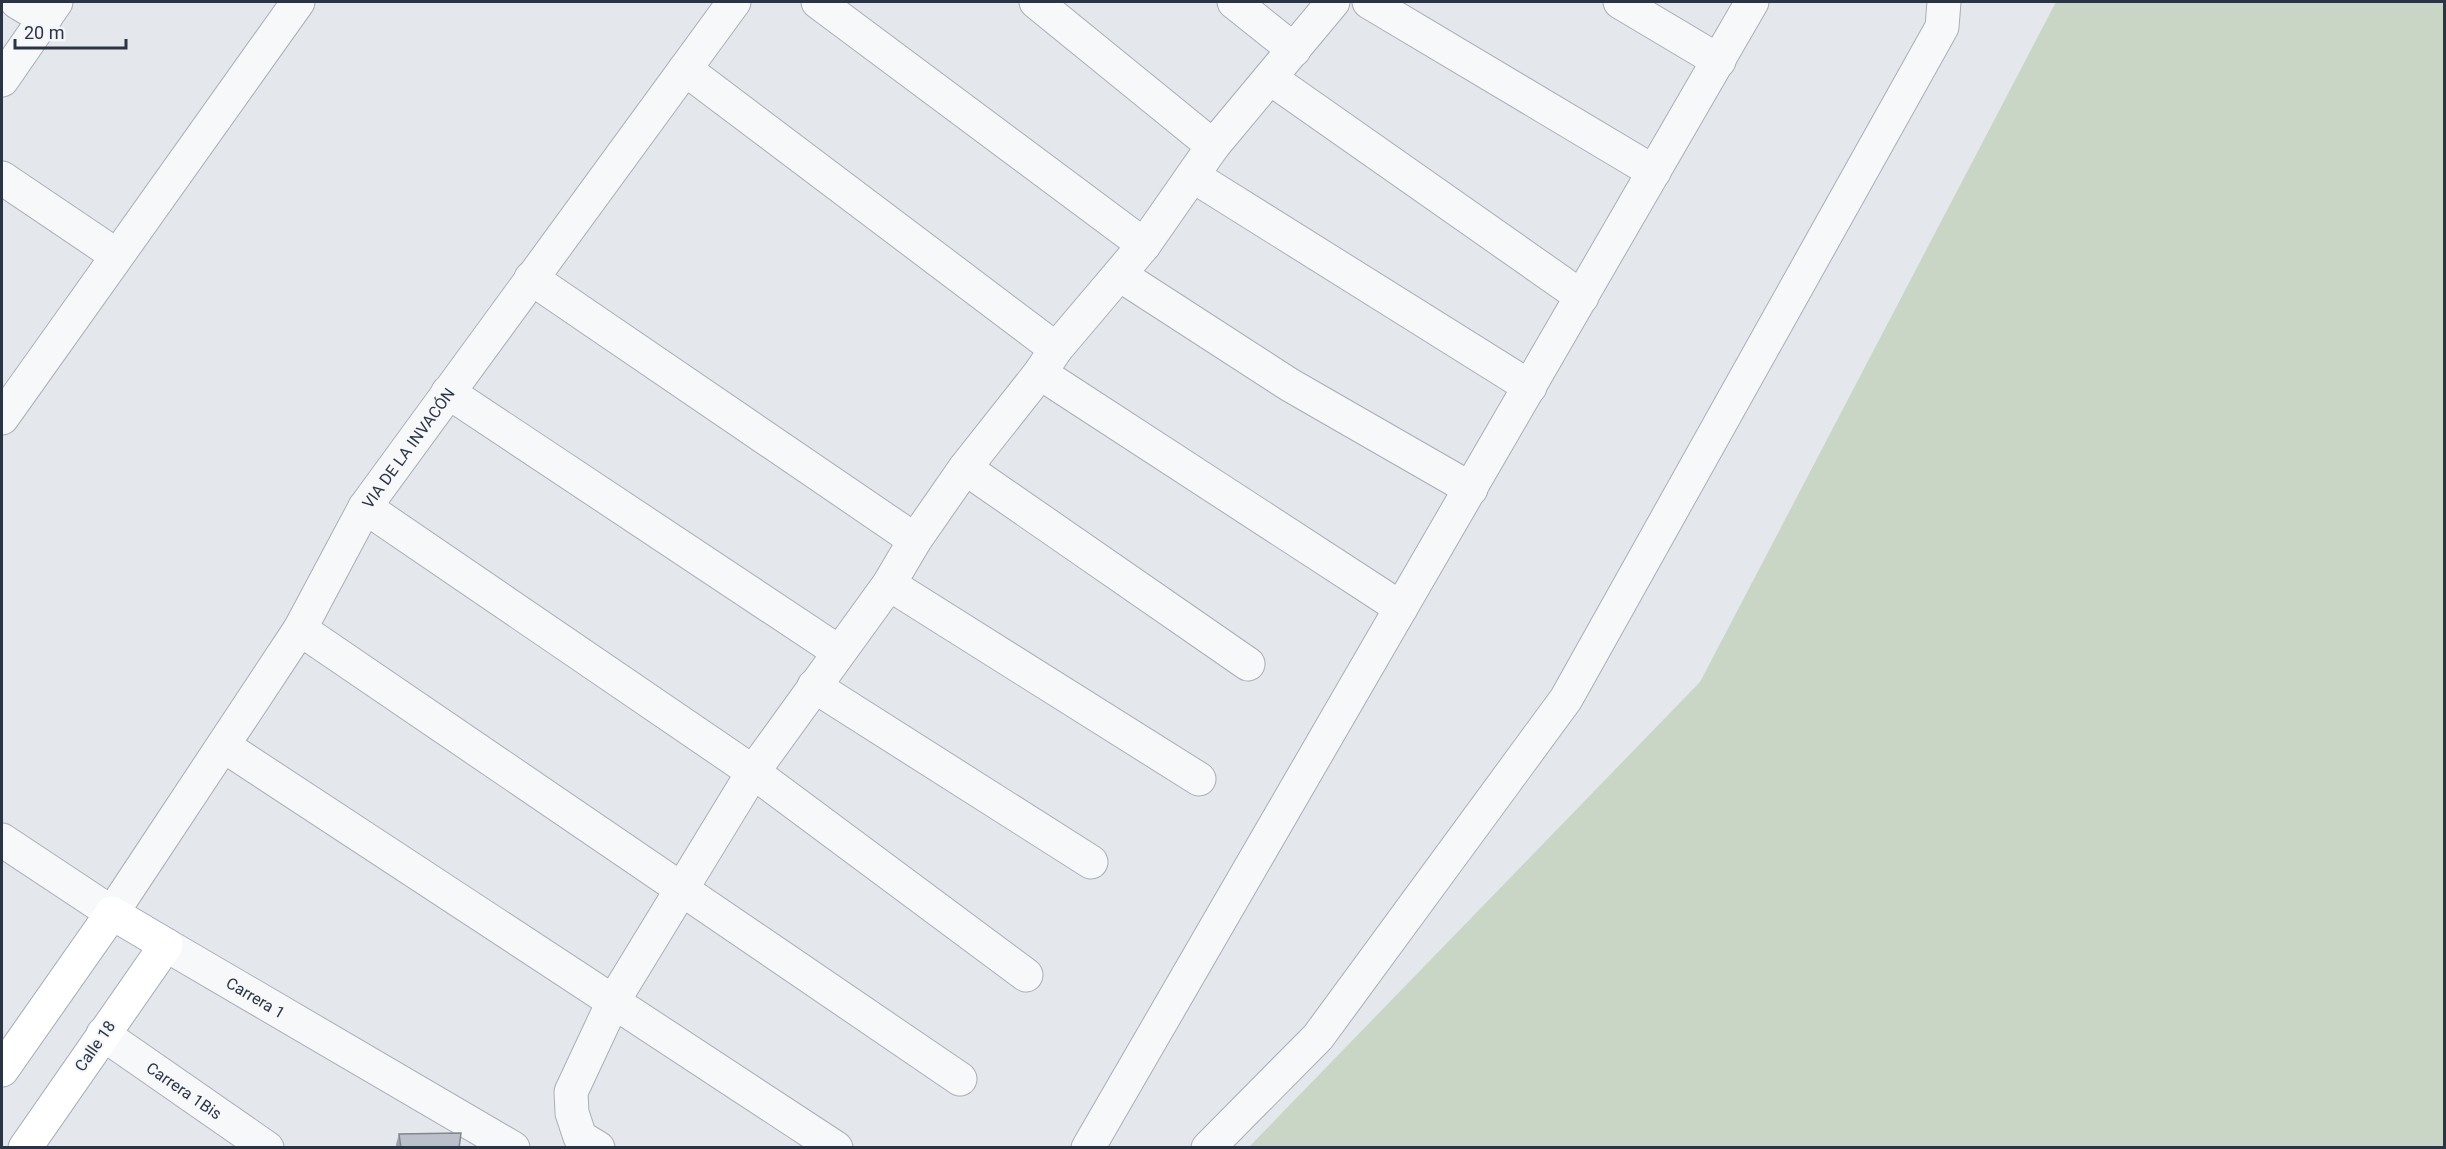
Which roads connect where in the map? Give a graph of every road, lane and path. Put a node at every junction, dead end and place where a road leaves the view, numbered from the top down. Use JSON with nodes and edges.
{"nodes":[{"id":1,"x":17,"y":2,"type":"edge"},
{"id":2,"x":298,"y":2,"type":"edge"},
{"id":3,"x":734,"y":2,"type":"edge"},
{"id":4,"x":818,"y":2,"type":"edge"},
{"id":5,"x":1036,"y":2,"type":"edge"},
{"id":6,"x":1234,"y":2,"type":"edge"},
{"id":7,"x":1333,"y":2,"type":"edge"},
{"id":8,"x":1370,"y":2,"type":"edge"},
{"id":9,"x":1620,"y":2,"type":"edge"},
{"id":10,"x":1752,"y":2,"type":"edge"},
{"id":11,"x":1944,"y":2,"type":"edge"},
{"id":12,"x":50,"y":10,"type":"edge"},
{"id":13,"x":1294,"y":50,"type":"junction"},
{"id":14,"x":1719,"y":61,"type":"junction"},
{"id":15,"x":685,"y":69,"type":"junction"},
{"id":16,"x":1270,"y":78,"type":"junction"},
{"id":17,"x":2,"y":80,"type":"edge"},
{"id":18,"x":1213,"y":146,"type":"junction"},
{"id":19,"x":1654,"y":172,"type":"junction"},
{"id":20,"x":1193,"y":176,"type":"junction"},
{"id":21,"x":2,"y":178,"type":"edge"},
{"id":22,"x":1144,"y":246,"type":"junction"},
{"id":23,"x":116,"y":255,"type":"junction"},
{"id":24,"x":1120,"y":275,"type":"junction"},
{"id":25,"x":531,"y":278,"type":"junction"},
{"id":26,"x":1582,"y":297,"type":"junction"},
{"id":27,"x":1048,"y":361,"type":"junction"},
{"id":28,"x":1530,"y":387,"type":"junction"},
{"id":29,"x":448,"y":392,"type":"junction"},
{"id":30,"x":2,"y":418,"type":"edge"},
{"id":31,"x":965,"y":468,"type":"junction"},
{"id":32,"x":1471,"y":489,"type":"junction"},
{"id":33,"x":365,"y":507,"type":"junction"},
{"id":34,"x":915,"y":540,"type":"junction"},
{"id":35,"x":889,"y":584,"type":"junction"},
{"id":36,"x":1401,"y":608,"type":"junction"},
{"id":37,"x":300,"y":629,"type":"junction"},
{"id":38,"x":839,"y":652,"type":"junction"},
{"id":39,"x":1248,"y":664,"type":"dead end"},
{"id":40,"x":814,"y":686,"type":"junction"},
{"id":41,"x":224,"y":746,"type":"junction"},
{"id":42,"x":753,"y":772,"type":"junction"},
{"id":43,"x":1199,"y":778,"type":"dead end"},
{"id":44,"x":2,"y":840,"type":"edge"},
{"id":45,"x":1091,"y":862,"type":"dead end"},
{"id":46,"x":682,"y":888,"type":"junction"},
{"id":47,"x":112,"y":913,"type":"junction"},
{"id":48,"x":166,"y":945,"type":"junction"},
{"id":49,"x":1026,"y":975,"type":"dead end"},
{"id":50,"x":614,"y":1000,"type":"junction"},
{"id":51,"x":103,"y":1034,"type":"junction"},
{"id":52,"x":2,"y":1070,"type":"edge"},
{"id":53,"x":960,"y":1079,"type":"dead end"},
{"id":54,"x":25,"y":1148,"type":"edge"},
{"id":55,"x":267,"y":1148,"type":"edge"},
{"id":56,"x":513,"y":1148,"type":"edge"},
{"id":57,"x":598,"y":1148,"type":"edge"},
{"id":58,"x":836,"y":1148,"type":"edge"},
{"id":59,"x":1088,"y":1148,"type":"edge"},
{"id":60,"x":1208,"y":1148,"type":"edge"}],
"edges":[{"from":1,"to":12,"type":"street"},
{"from":2,"to":23,"type":"street"},
{"from":3,"to":15,"type":"street","name":"VIA DE LA INVACÓN"},
{"from":4,"to":22,"type":"street"},
{"from":5,"to":18,"type":"street"},
{"from":6,"to":13,"type":"street"},
{"from":7,"to":13,"type":"street"},
{"from":8,"to":19,"type":"street"},
{"from":9,"to":14,"type":"street"},
{"from":10,"to":14,"type":"street"},
{"from":11,"to":60,"type":"street"},
{"from":12,"to":17,"type":"street"},
{"from":13,"to":16,"type":"street"},
{"from":14,"to":19,"type":"street"},
{"from":15,"to":25,"type":"street","name":"VIA DE LA INVACÓN"},
{"from":15,"to":27,"type":"street"},
{"from":16,"to":18,"type":"street"},
{"from":16,"to":26,"type":"street"},
{"from":18,"to":20,"type":"street"},
{"from":19,"to":26,"type":"street"},
{"from":20,"to":22,"type":"street"},
{"from":20,"to":28,"type":"street"},
{"from":21,"to":23,"type":"street"},
{"from":22,"to":24,"type":"street"},
{"from":23,"to":30,"type":"street"},
{"from":24,"to":27,"type":"street"},
{"from":24,"to":32,"type":"street"},
{"from":25,"to":29,"type":"street","name":"VIA DE LA INVACÓN"},
{"from":25,"to":34,"type":"street"},
{"from":26,"to":28,"type":"street"},
{"from":27,"to":31,"type":"street"},
{"from":27,"to":36,"type":"street"},
{"from":28,"to":32,"type":"street"},
{"from":29,"to":33,"type":"street","name":"VIA DE LA INVACÓN"},
{"from":29,"to":38,"type":"street"},
{"from":31,"to":34,"type":"street"},
{"from":31,"to":39,"type":"street"},
{"from":32,"to":36,"type":"street"},
{"from":33,"to":37,"type":"street","name":"VIA DE LA INVACÓN"},
{"from":33,"to":42,"type":"street"},
{"from":34,"to":35,"type":"street"},
{"from":35,"to":38,"type":"street"},
{"from":35,"to":43,"type":"street"},
{"from":36,"to":59,"type":"street"},
{"from":37,"to":41,"type":"street","name":"VIA DE LA INVACÓN"},
{"from":37,"to":46,"type":"street"},
{"from":38,"to":40,"type":"street"},
{"from":40,"to":42,"type":"street"},
{"from":40,"to":45,"type":"street"},
{"from":41,"to":47,"type":"street","name":"VIA DE LA INVACÓN"},
{"from":41,"to":50,"type":"street"},
{"from":42,"to":46,"type":"street"},
{"from":42,"to":49,"type":"street"},
{"from":44,"to":47,"type":"street","name":"Carrera 1"},
{"from":46,"to":50,"type":"street"},
{"from":46,"to":53,"type":"street"},
{"from":47,"to":48,"type":"main road","name":"Carrera 1"},
{"from":47,"to":52,"type":"main road"},
{"from":48,"to":51,"type":"main road","name":"Calle 18"},
{"from":48,"to":56,"type":"street","name":"Carrera 1"},
{"from":50,"to":57,"type":"street"},
{"from":50,"to":58,"type":"street"},
{"from":51,"to":54,"type":"main road","name":"Calle 18"},
{"from":51,"to":55,"type":"street","name":"Carrera 1Bis"}]}
